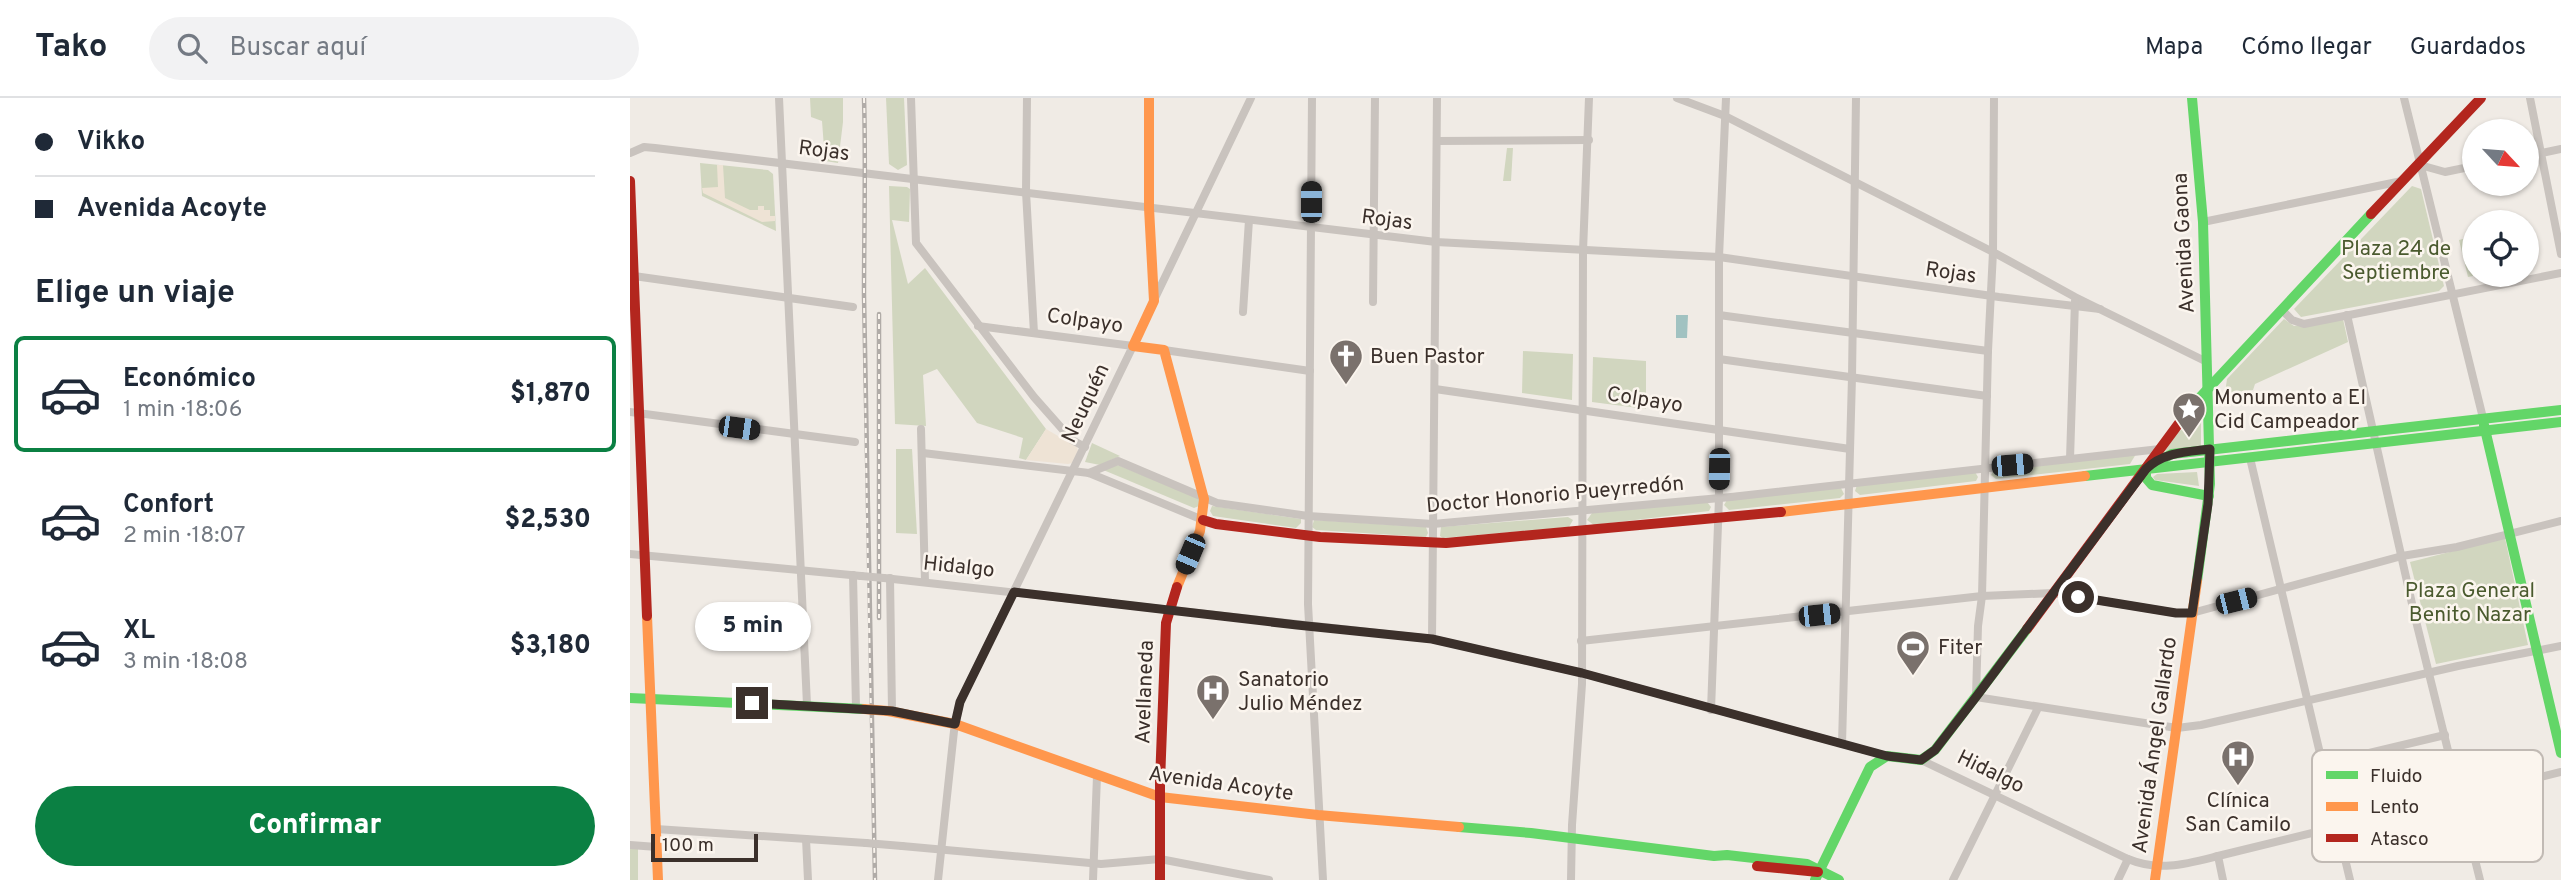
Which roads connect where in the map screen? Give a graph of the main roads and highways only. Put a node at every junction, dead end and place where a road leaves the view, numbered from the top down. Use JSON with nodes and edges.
{"nodes":[{"id":1,"x":1149,"y":98,"type":"edge"},
{"id":2,"x":2192,"y":98,"type":"edge"},
{"id":3,"x":2481,"y":98,"type":"edge"},
{"id":4,"x":630,"y":181,"type":"edge"},
{"id":5,"x":1133,"y":346,"type":"joint"},
{"id":6,"x":1164,"y":350,"type":"joint"},
{"id":7,"x":2207,"y":362,"type":"junction"},
{"id":8,"x":2233,"y":362,"type":"junction"},
{"id":9,"x":2208,"y":387,"type":"junction"},
{"id":10,"x":2561,"y":410,"type":"edge"},
{"id":11,"x":634,"y":413,"type":"edge"},
{"id":12,"x":2483,"y":418,"type":"junction"},
{"id":13,"x":2561,"y":422,"type":"edge"},
{"id":14,"x":2486,"y":431,"type":"junction"},
{"id":15,"x":2210,"y":449,"type":"junction"},
{"id":16,"x":2210,"y":463,"type":"junction"},
{"id":17,"x":2146,"y":469,"type":"junction"},
{"id":18,"x":2209,"y":496,"type":"junction"},
{"id":19,"x":1203,"y":520,"type":"junction"},
{"id":20,"x":630,"y":698,"type":"edge"},
{"id":21,"x":651,"y":699,"type":"junction"},
{"id":22,"x":2561,"y":753,"type":"edge"},
{"id":23,"x":1160,"y":797,"type":"junction"},
{"id":24,"x":1817,"y":876,"type":"edge"},
{"id":25,"x":658,"y":880,"type":"edge"},
{"id":26,"x":1160,"y":880,"type":"edge"},
{"id":27,"x":1839,"y":880,"type":"edge"},
{"id":28,"x":2155,"y":880,"type":"edge"}],
"edges":[{"from":1,"to":5,"type":"main road","name":"Neuquén"},
{"from":2,"to":7,"type":"main road","name":"Avenida Gaona"},
{"from":3,"to":8,"type":"main road"},
{"from":4,"to":11,"type":"main road"},
{"from":5,"to":6,"type":"main road","name":"Colpayo"},
{"from":6,"to":19,"type":"main road","name":"Avellaneda"},
{"from":7,"to":8,"type":"main road"},
{"from":7,"to":9,"type":"main road","name":"Avenida Gaona"},
{"from":8,"to":9,"type":"main road"},
{"from":9,"to":15,"type":"main road","name":"Avenida Gaona"},
{"from":9,"to":17,"type":"main road"},
{"from":10,"to":12,"type":"main road"},
{"from":11,"to":21,"type":"main road"},
{"from":12,"to":14,"type":"main road"},
{"from":12,"to":15,"type":"main road"},
{"from":13,"to":14,"type":"main road"},
{"from":14,"to":16,"type":"main road"},
{"from":14,"to":22,"type":"main road"},
{"from":15,"to":16,"type":"main road","name":"Avenida Ángel Gallardo"},
{"from":15,"to":17,"type":"main road"},
{"from":16,"to":17,"type":"main road"},
{"from":16,"to":18,"type":"main road","name":"Avenida Ángel Gallardo"},
{"from":17,"to":18,"type":"main road"},
{"from":17,"to":19,"type":"main road"},
{"from":17,"to":24,"type":"main road","name":"Hidalgo"},
{"from":18,"to":28,"type":"main road","name":"Avenida Ángel Gallardo"},
{"from":19,"to":23,"type":"main road","name":"Avellaneda"},
{"from":20,"to":21,"type":"main road","name":"Avenida Acoyte"},
{"from":21,"to":23,"type":"main road","name":"Avenida Acoyte","bridge":true},
{"from":21,"to":25,"type":"main road"},
{"from":23,"to":24,"type":"main road","name":"Avenida Acoyte"},
{"from":23,"to":26,"type":"main road","name":"Avellaneda"},
{"from":24,"to":27,"type":"main road","name":"Avenida Acoyte"}]}
